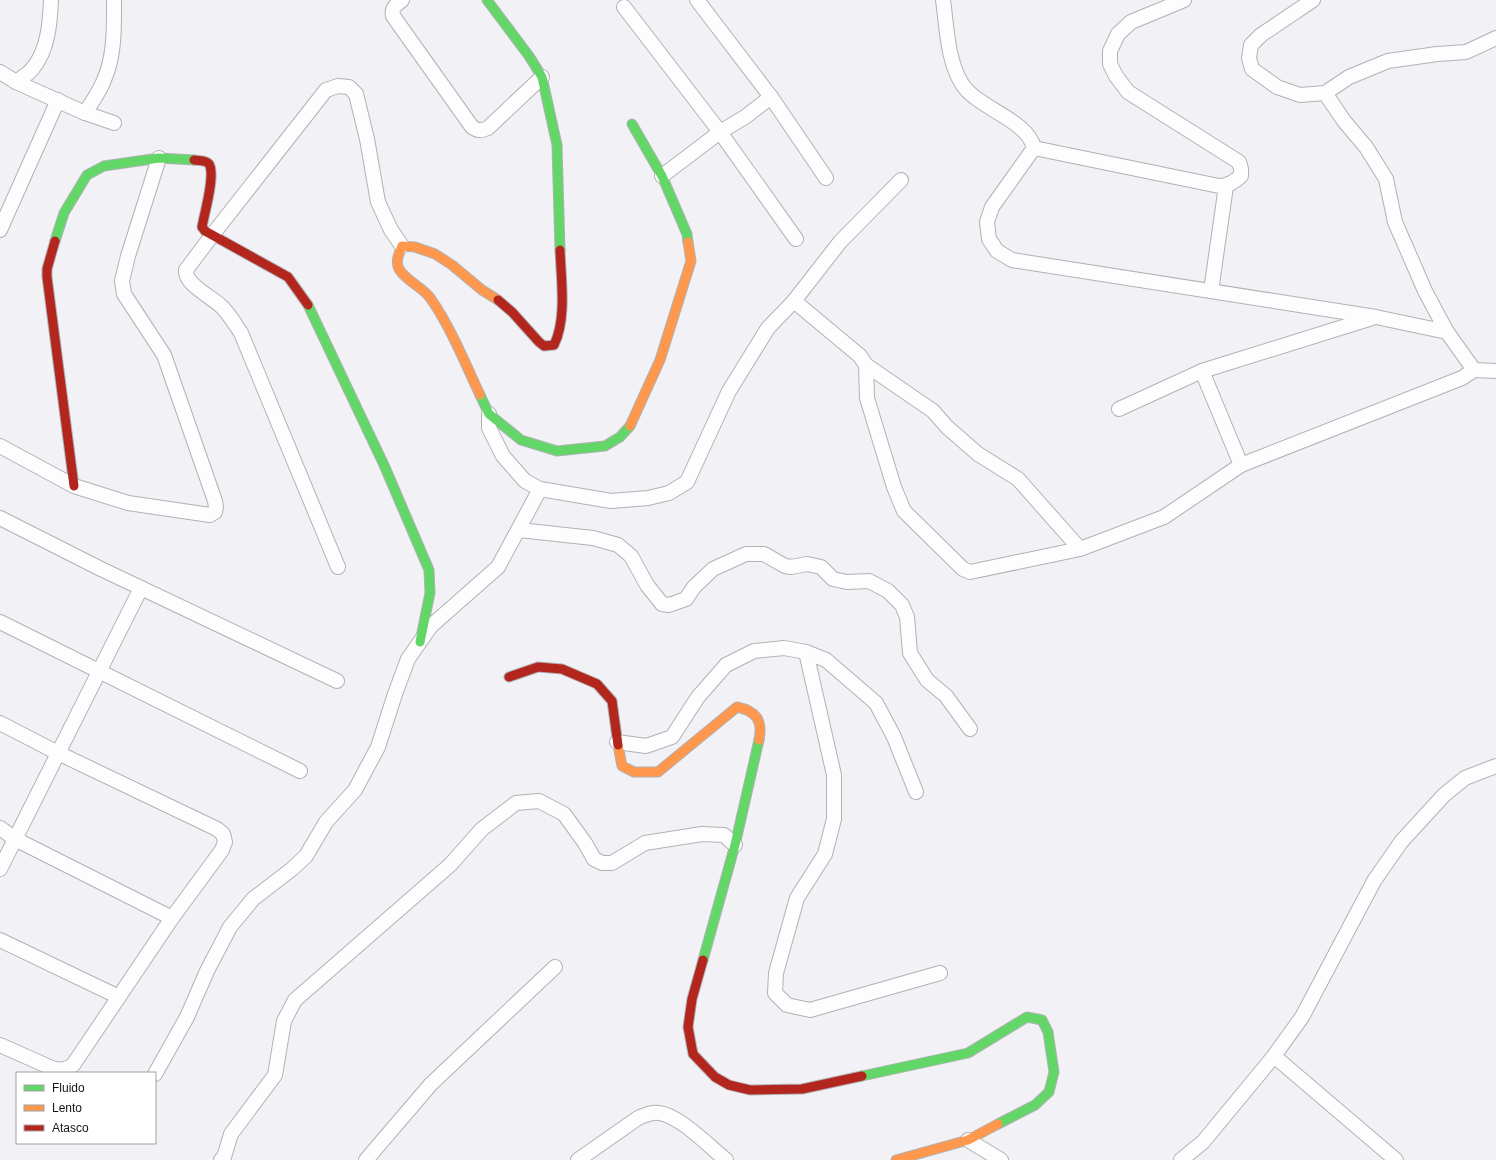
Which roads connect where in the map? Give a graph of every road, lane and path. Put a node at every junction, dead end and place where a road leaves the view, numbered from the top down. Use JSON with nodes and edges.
{"nodes":[{"id":1,"x":50,"y":0,"type":"edge"},
{"id":2,"x":114,"y":0,"type":"edge"},
{"id":3,"x":402,"y":0,"type":"edge"},
{"id":4,"x":486,"y":0,"type":"edge"},
{"id":5,"x":697,"y":0,"type":"edge"},
{"id":6,"x":943,"y":0,"type":"edge"},
{"id":7,"x":1184,"y":0,"type":"edge"},
{"id":8,"x":1313,"y":0,"type":"edge"},
{"id":9,"x":624,"y":7,"type":"dead end"},
{"id":10,"x":1496,"y":38,"type":"edge"},
{"id":11,"x":0,"y":72,"type":"edge"},
{"id":12,"x":542,"y":77,"type":"junction"},
{"id":13,"x":16,"y":82,"type":"junction"},
{"id":14,"x":1325,"y":93,"type":"junction"},
{"id":15,"x":771,"y":97,"type":"junction"},
{"id":16,"x":58,"y":100,"type":"junction"},
{"id":17,"x":85,"y":112,"type":"junction"},
{"id":18,"x":114,"y":123,"type":"dead end"},
{"id":19,"x":632,"y":124,"type":"dead end"},
{"id":20,"x":720,"y":132,"type":"junction"},
{"id":21,"x":1034,"y":148,"type":"junction"},
{"id":22,"x":159,"y":158,"type":"junction"},
{"id":23,"x":662,"y":176,"type":"junction"},
{"id":24,"x":826,"y":178,"type":"dead end"},
{"id":25,"x":901,"y":180,"type":"dead end"},
{"id":26,"x":1226,"y":186,"type":"junction"},
{"id":27,"x":0,"y":230,"type":"edge"},
{"id":28,"x":213,"y":234,"type":"junction"},
{"id":29,"x":796,"y":239,"type":"dead end"},
{"id":30,"x":402,"y":246,"type":"junction"},
{"id":31,"x":1211,"y":291,"type":"junction"},
{"id":32,"x":794,"y":301,"type":"junction"},
{"id":33,"x":1376,"y":317,"type":"junction"},
{"id":34,"x":1447,"y":332,"type":"junction"},
{"id":35,"x":866,"y":365,"type":"junction"},
{"id":36,"x":1474,"y":370,"type":"junction"},
{"id":37,"x":1202,"y":371,"type":"junction"},
{"id":38,"x":1496,"y":371,"type":"edge"},
{"id":39,"x":1118,"y":409,"type":"dead end"},
{"id":40,"x":489,"y":414,"type":"junction"},
{"id":41,"x":0,"y":446,"type":"edge"},
{"id":42,"x":1241,"y":465,"type":"junction"},
{"id":43,"x":74,"y":486,"type":"junction"},
{"id":44,"x":540,"y":489,"type":"junction"},
{"id":45,"x":0,"y":518,"type":"edge"},
{"id":46,"x":519,"y":530,"type":"junction"},
{"id":47,"x":1080,"y":549,"type":"junction"},
{"id":48,"x":338,"y":567,"type":"dead end"},
{"id":49,"x":141,"y":588,"type":"junction"},
{"id":50,"x":0,"y":622,"type":"edge"},
{"id":51,"x":420,"y":642,"type":"junction"},
{"id":52,"x":806,"y":652,"type":"junction"},
{"id":53,"x":99,"y":672,"type":"junction"},
{"id":54,"x":510,"y":677,"type":"dead end"},
{"id":55,"x":337,"y":681,"type":"dead end"},
{"id":56,"x":0,"y":723,"type":"edge"},
{"id":57,"x":970,"y":729,"type":"dead end"},
{"id":58,"x":617,"y":742,"type":"junction"},
{"id":59,"x":58,"y":752,"type":"junction"},
{"id":60,"x":1496,"y":766,"type":"edge"},
{"id":61,"x":300,"y":771,"type":"dead end"},
{"id":62,"x":916,"y":792,"type":"dead end"},
{"id":63,"x":0,"y":828,"type":"edge"},
{"id":64,"x":15,"y":839,"type":"junction"},
{"id":65,"x":735,"y":845,"type":"junction"},
{"id":66,"x":0,"y":869,"type":"edge"},
{"id":67,"x":172,"y":918,"type":"junction"},
{"id":68,"x":0,"y":940,"type":"edge"},
{"id":69,"x":555,"y":967,"type":"dead end"},
{"id":70,"x":940,"y":973,"type":"dead end"},
{"id":71,"x":119,"y":997,"type":"junction"},
{"id":72,"x":0,"y":1045,"type":"edge"},
{"id":73,"x":1274,"y":1056,"type":"junction"},
{"id":74,"x":156,"y":1072,"type":"edge"},
{"id":75,"x":968,"y":1140,"type":"junction"},
{"id":76,"x":222,"y":1160,"type":"edge"},
{"id":77,"x":366,"y":1160,"type":"edge"},
{"id":78,"x":578,"y":1160,"type":"edge"},
{"id":79,"x":726,"y":1160,"type":"edge"},
{"id":80,"x":896,"y":1160,"type":"edge"},
{"id":81,"x":1002,"y":1160,"type":"edge"},
{"id":82,"x":1181,"y":1160,"type":"edge"},
{"id":83,"x":1396,"y":1160,"type":"edge"}],
"edges":[{"from":1,"to":13,"type":"street"},
{"from":2,"to":17,"type":"street"},
{"from":3,"to":12,"type":"street"},
{"from":4,"to":12,"type":"street"},
{"from":5,"to":15,"type":"street"},
{"from":6,"to":21,"type":"street"},
{"from":7,"to":26,"type":"street"},
{"from":8,"to":14,"type":"street"},
{"from":9,"to":20,"type":"street"},
{"from":10,"to":14,"type":"street"},
{"from":11,"to":13,"type":"street"},
{"from":12,"to":30,"type":"street"},
{"from":13,"to":16,"type":"street"},
{"from":14,"to":34,"type":"street"},
{"from":15,"to":20,"type":"street"},
{"from":15,"to":24,"type":"street"},
{"from":16,"to":17,"type":"street"},
{"from":16,"to":27,"type":"street"},
{"from":17,"to":18,"type":"street"},
{"from":19,"to":23,"type":"street"},
{"from":20,"to":23,"type":"street"},
{"from":20,"to":29,"type":"street"},
{"from":21,"to":26,"type":"street"},
{"from":21,"to":31,"type":"street"},
{"from":22,"to":28,"type":"street"},
{"from":22,"to":43,"type":"street"},
{"from":22,"to":43,"type":"street"},
{"from":23,"to":40,"type":"street"},
{"from":25,"to":32,"type":"street"},
{"from":26,"to":31,"type":"street"},
{"from":28,"to":30,"type":"street"},
{"from":28,"to":48,"type":"street"},
{"from":28,"to":51,"type":"street"},
{"from":30,"to":40,"type":"street"},
{"from":31,"to":33,"type":"street"},
{"from":32,"to":35,"type":"street"},
{"from":32,"to":44,"type":"street"},
{"from":33,"to":34,"type":"street"},
{"from":33,"to":37,"type":"street"},
{"from":34,"to":36,"type":"street"},
{"from":35,"to":47,"type":"street"},
{"from":35,"to":47,"type":"street"},
{"from":36,"to":38,"type":"street"},
{"from":36,"to":42,"type":"street"},
{"from":37,"to":39,"type":"street"},
{"from":37,"to":42,"type":"street"},
{"from":40,"to":44,"type":"street"},
{"from":41,"to":43,"type":"street"},
{"from":42,"to":47,"type":"street"},
{"from":44,"to":46,"type":"street"},
{"from":45,"to":49,"type":"street"},
{"from":46,"to":51,"type":"street"},
{"from":46,"to":57,"type":"street"},
{"from":49,"to":53,"type":"street"},
{"from":49,"to":55,"type":"street"},
{"from":50,"to":53,"type":"street"},
{"from":51,"to":74,"type":"street"},
{"from":52,"to":58,"type":"street"},
{"from":52,"to":62,"type":"street"},
{"from":52,"to":70,"type":"street"},
{"from":53,"to":59,"type":"street"},
{"from":53,"to":61,"type":"street"},
{"from":54,"to":58,"type":"street"},
{"from":56,"to":59,"type":"street"},
{"from":58,"to":65,"type":"street"},
{"from":59,"to":64,"type":"street"},
{"from":59,"to":67,"type":"street"},
{"from":60,"to":73,"type":"street"},
{"from":63,"to":64,"type":"street"},
{"from":64,"to":66,"type":"street"},
{"from":64,"to":67,"type":"street"},
{"from":65,"to":75,"type":"street"},
{"from":65,"to":76,"type":"street"},
{"from":67,"to":71,"type":"street"},
{"from":68,"to":71,"type":"street"},
{"from":69,"to":77,"type":"street"},
{"from":71,"to":72,"type":"street"},
{"from":73,"to":82,"type":"street"},
{"from":73,"to":83,"type":"street"},
{"from":75,"to":80,"type":"street"},
{"from":75,"to":81,"type":"street"},
{"from":78,"to":79,"type":"street"}]}
